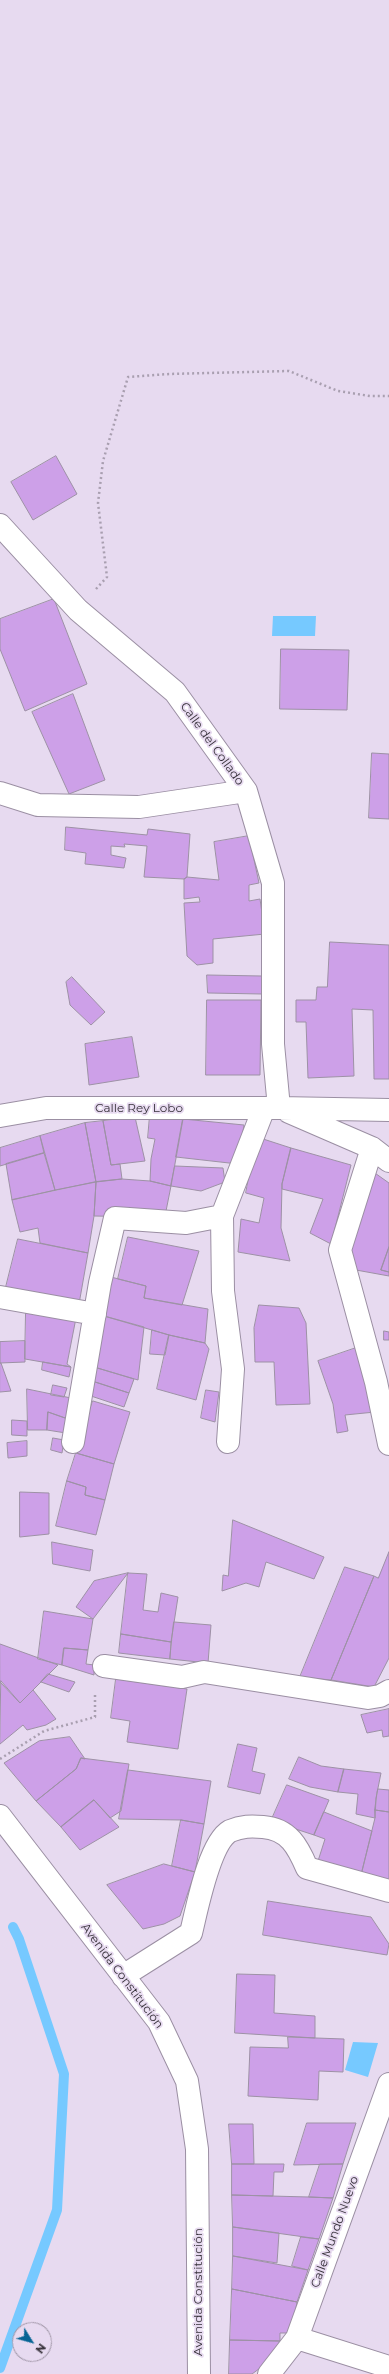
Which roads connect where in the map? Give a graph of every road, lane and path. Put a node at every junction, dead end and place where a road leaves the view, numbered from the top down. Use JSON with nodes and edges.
{"nodes":[{"id":1,"x":389,"y":396,"type":"edge"},
{"id":2,"x":0,"y":524,"type":"edge"},
{"id":3,"x":78,"y":610,"type":"junction"},
{"id":4,"x":246,"y":791,"type":"junction"},
{"id":5,"x":0,"y":793,"type":"edge"},
{"id":6,"x":271,"y":1108,"type":"junction"},
{"id":7,"x":389,"y":1110,"type":"edge"},
{"id":8,"x":0,"y":1116,"type":"edge"},
{"id":9,"x":372,"y":1148,"type":"junction"},
{"id":10,"x":389,"y":1161,"type":"edge"},
{"id":11,"x":222,"y":1216,"type":"junction"},
{"id":12,"x":0,"y":1297,"type":"edge"},
{"id":13,"x":95,"y":1314,"type":"junction"},
{"id":14,"x":74,"y":1442,"type":"dead end"},
{"id":15,"x":228,"y":1442,"type":"dead end"},
{"id":16,"x":389,"y":1444,"type":"edge"},
{"id":17,"x":104,"y":1666,"type":"joint"},
{"id":18,"x":389,"y":1691,"type":"edge"},
{"id":19,"x":0,"y":1759,"type":"edge"},
{"id":20,"x":0,"y":1816,"type":"edge"},
{"id":21,"x":389,"y":1891,"type":"edge"},
{"id":22,"x":123,"y":1976,"type":"junction"},
{"id":23,"x":389,"y":2084,"type":"edge"},
{"id":24,"x":297,"y":2338,"type":"junction"},
{"id":25,"x":389,"y":2367,"type":"edge"},
{"id":26,"x":199,"y":2374,"type":"edge"},
{"id":27,"x":269,"y":2374,"type":"edge"}],
"edges":[{"from":1,"to":3,"type":"path"},
{"from":2,"to":3,"type":"street","name":"Calle del Collado"},
{"from":3,"to":4,"type":"street","name":"Calle del Collado"},
{"from":4,"to":5,"type":"street"},
{"from":4,"to":6,"type":"street","name":"Calle del Collado"},
{"from":6,"to":7,"type":"street"},
{"from":6,"to":8,"type":"street","name":"Calle Rey Lobo"},
{"from":6,"to":9,"type":"street"},
{"from":6,"to":11,"type":"street"},
{"from":9,"to":10,"type":"street"},
{"from":9,"to":16,"type":"street"},
{"from":11,"to":13,"type":"street"},
{"from":11,"to":15,"type":"street"},
{"from":12,"to":13,"type":"street"},
{"from":13,"to":14,"type":"street"},
{"from":17,"to":18,"type":"street"},
{"from":17,"to":19,"type":"path"},
{"from":20,"to":22,"type":"street","name":"Avenida Constitución"},
{"from":21,"to":22,"type":"street"},
{"from":22,"to":26,"type":"street","name":"Avenida Constitución"},
{"from":23,"to":24,"type":"street","name":"Calle Mundo Nuevo"},
{"from":24,"to":25,"type":"street"},
{"from":24,"to":27,"type":"street","name":"Calle Mundo Nuevo"}]}
